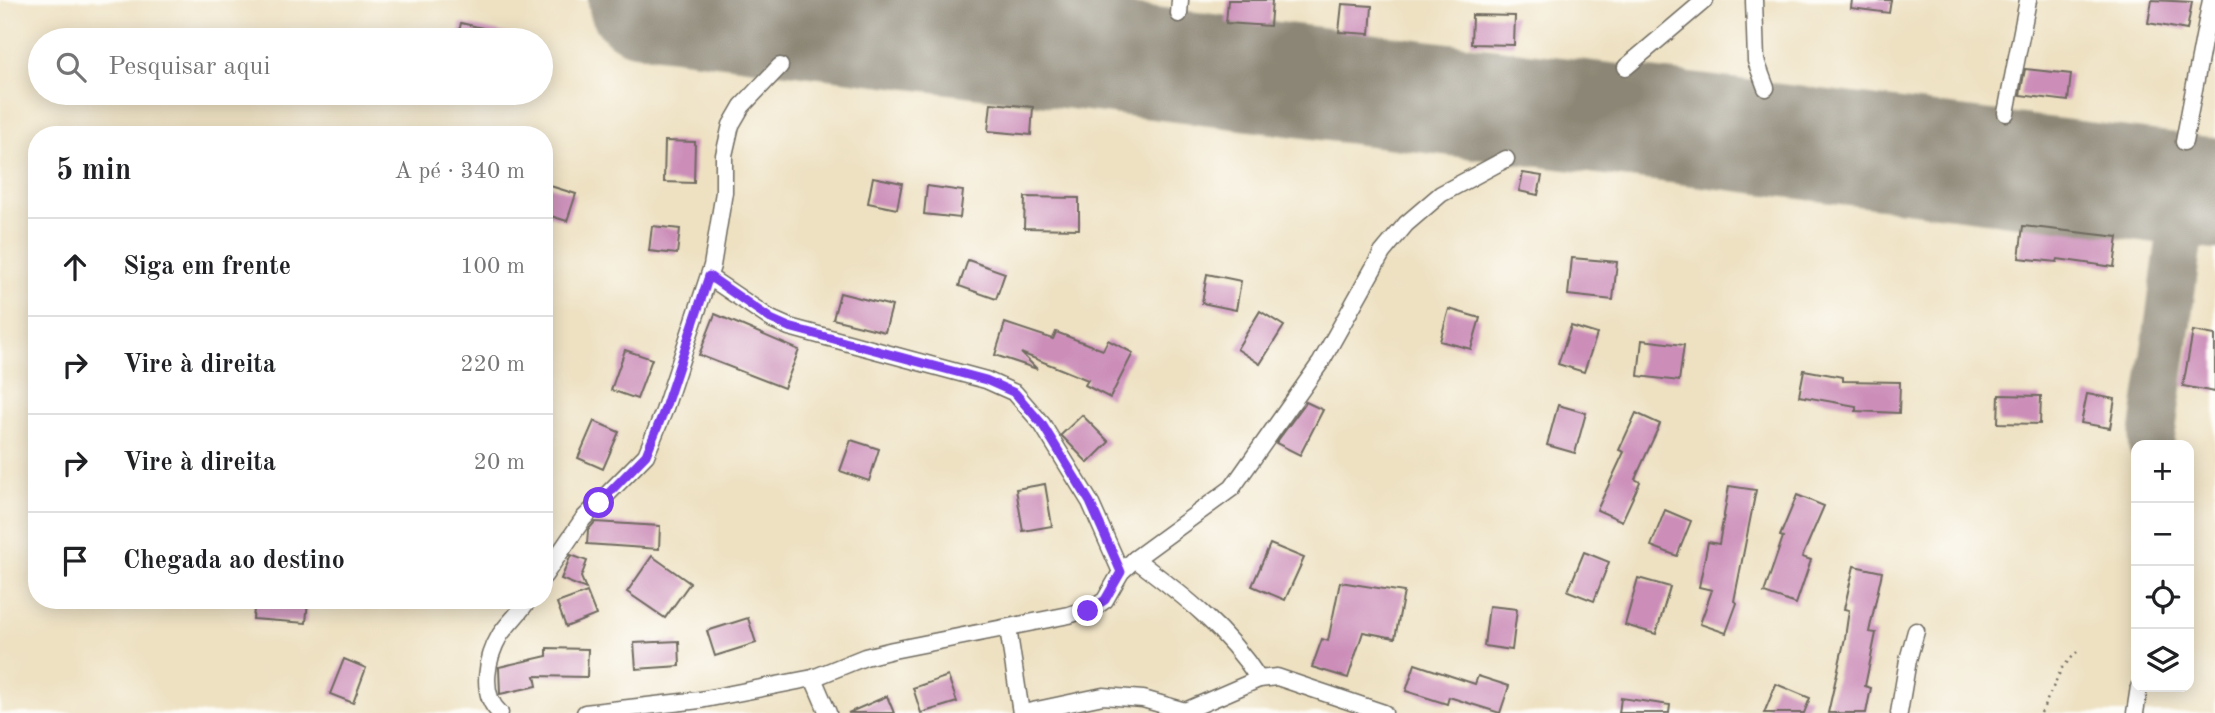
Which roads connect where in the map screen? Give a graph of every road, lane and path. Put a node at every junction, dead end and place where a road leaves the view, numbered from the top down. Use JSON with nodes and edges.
{"nodes":[{"id":1,"x":1705,"y":0,"type":"edge"},
{"id":2,"x":1754,"y":0,"type":"edge"},
{"id":3,"x":2028,"y":0,"type":"edge"},
{"id":4,"x":2211,"y":0,"type":"edge"},
{"id":5,"x":780,"y":66,"type":"dead end"},
{"id":6,"x":1626,"y":67,"type":"dead end"},
{"id":7,"x":1766,"y":88,"type":"dead end"},
{"id":8,"x":2006,"y":113,"type":"dead end"},
{"id":9,"x":2184,"y":142,"type":"dead end"},
{"id":10,"x":1506,"y":159,"type":"dead end"},
{"id":11,"x":709,"y":276,"type":"junction"},
{"id":12,"x":1135,"y":559,"type":"junction"},
{"id":13,"x":553,"y":563,"type":"edge"},
{"id":14,"x":1121,"y":572,"type":"junction"},
{"id":15,"x":521,"y":609,"type":"edge"},
{"id":16,"x":1008,"y":628,"type":"junction"},
{"id":17,"x":1916,"y":631,"type":"dead end"},
{"id":18,"x":2077,"y":652,"type":"dead end"},
{"id":19,"x":813,"y":678,"type":"junction"},
{"id":20,"x":1259,"y":679,"type":"junction"},
{"id":21,"x":2137,"y":692,"type":"edge"},
{"id":22,"x":499,"y":713,"type":"edge"},
{"id":23,"x":585,"y":713,"type":"edge"},
{"id":24,"x":828,"y":713,"type":"edge"},
{"id":25,"x":1022,"y":713,"type":"edge"},
{"id":26,"x":1384,"y":713,"type":"edge"},
{"id":27,"x":1899,"y":713,"type":"edge"},
{"id":28,"x":2041,"y":713,"type":"edge"},
{"id":29,"x":2134,"y":713,"type":"edge"}],
"edges":[{"from":1,"to":6,"type":"street"},
{"from":2,"to":7,"type":"street"},
{"from":3,"to":8,"type":"street"},
{"from":4,"to":9,"type":"street"},
{"from":5,"to":11,"type":"street"},
{"from":10,"to":12,"type":"street"},
{"from":11,"to":13,"type":"street"},
{"from":11,"to":14,"type":"street"},
{"from":12,"to":14,"type":"street"},
{"from":12,"to":20,"type":"street"},
{"from":14,"to":16,"type":"street"},
{"from":15,"to":22,"type":"street"},
{"from":16,"to":19,"type":"street"},
{"from":16,"to":25,"type":"street"},
{"from":17,"to":27,"type":"street"},
{"from":18,"to":28,"type":"path"},
{"from":19,"to":23,"type":"street"},
{"from":19,"to":24,"type":"street"},
{"from":20,"to":25,"type":"street"},
{"from":20,"to":26,"type":"street"},
{"from":21,"to":29,"type":"street"}]}
